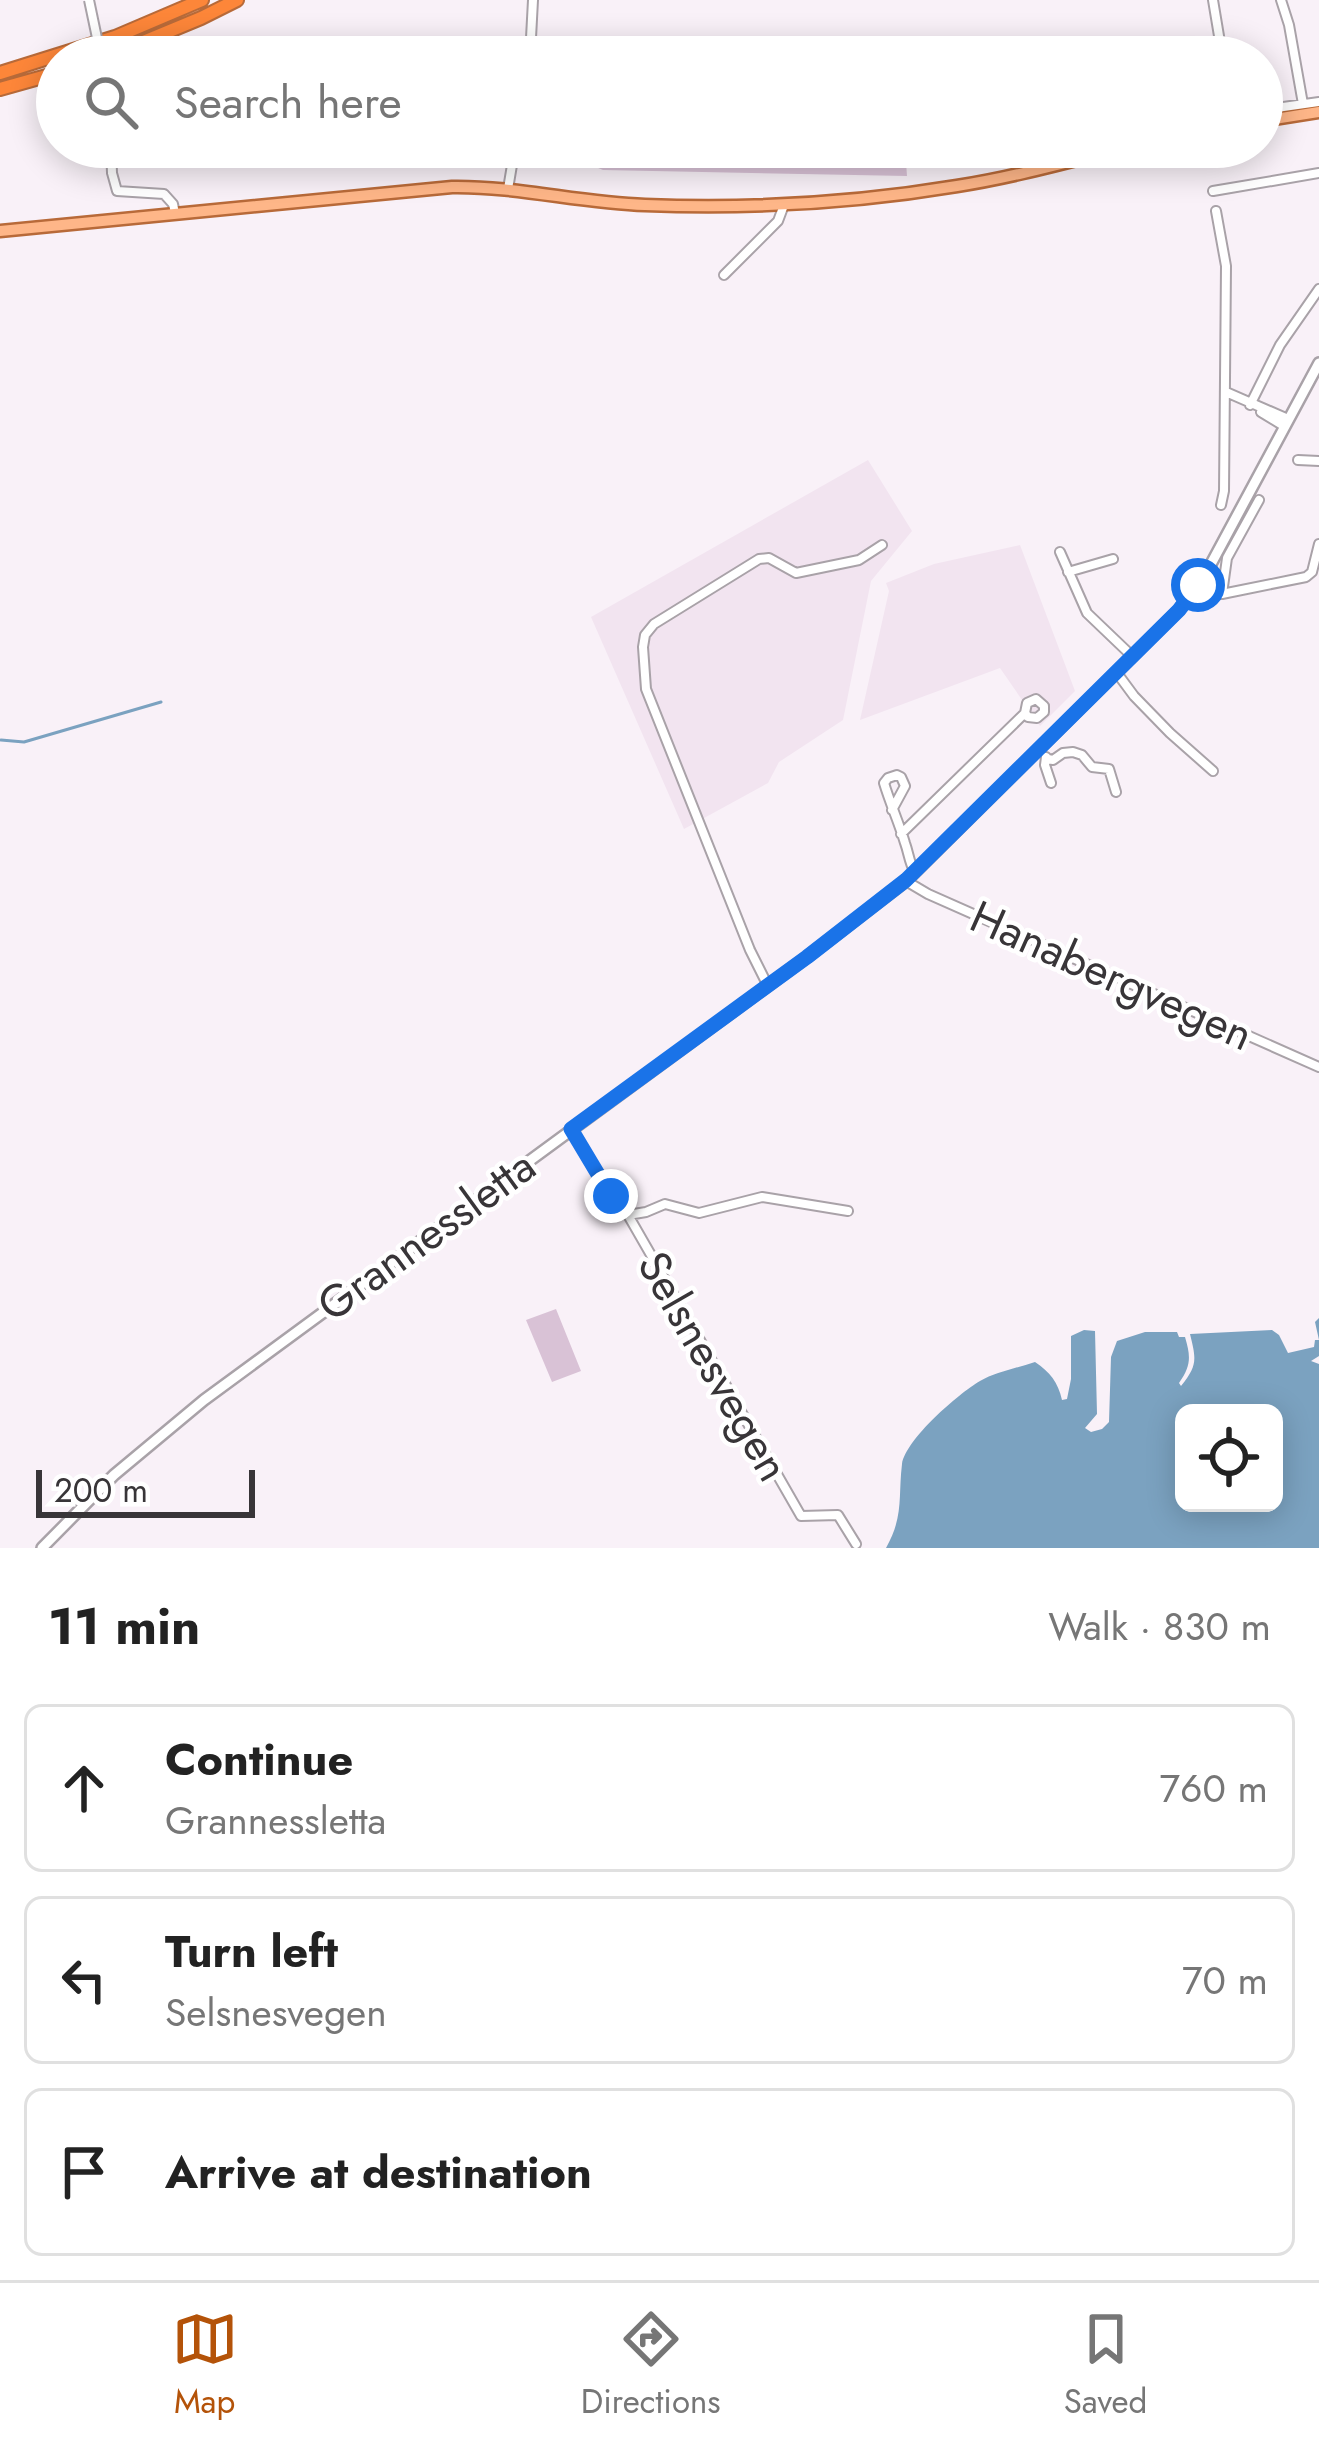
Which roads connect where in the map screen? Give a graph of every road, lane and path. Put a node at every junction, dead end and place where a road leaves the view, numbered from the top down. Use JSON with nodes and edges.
{"nodes":[{"id":1,"x":89,"y":0,"type":"edge"},
{"id":2,"x":202,"y":0,"type":"edge"},
{"id":3,"x":238,"y":0,"type":"edge"},
{"id":4,"x":533,"y":0,"type":"edge"},
{"id":5,"x":1213,"y":0,"type":"edge"},
{"id":6,"x":1281,"y":0,"type":"edge"},
{"id":7,"x":98,"y":36,"type":"edge"},
{"id":8,"x":117,"y":36,"type":"edge"},
{"id":9,"x":159,"y":36,"type":"edge"},
{"id":10,"x":531,"y":36,"type":"edge"},
{"id":11,"x":1219,"y":36,"type":"edge"},
{"id":12,"x":36,"y":62,"type":"edge"},
{"id":13,"x":0,"y":73,"type":"edge"},
{"id":14,"x":36,"y":79,"type":"edge"},
{"id":15,"x":0,"y":89,"type":"edge"},
{"id":16,"x":1319,"y":102,"type":"edge"},
{"id":17,"x":1303,"y":104,"type":"junction"},
{"id":18,"x":1283,"y":107,"type":"edge"},
{"id":19,"x":1319,"y":112,"type":"edge"},
{"id":20,"x":1283,"y":118,"type":"edge"},
{"id":21,"x":112,"y":168,"type":"edge"},
{"id":22,"x":512,"y":168,"type":"edge"},
{"id":23,"x":1038,"y":168,"type":"edge"},
{"id":24,"x":1319,"y":173,"type":"edge"},
{"id":25,"x":508,"y":189,"type":"junction"},
{"id":26,"x":1213,"y":191,"type":"dead end"},
{"id":27,"x":784,"y":203,"type":"junction"},
{"id":28,"x":1216,"y":211,"type":"dead end"},
{"id":29,"x":175,"y":213,"type":"junction"},
{"id":30,"x":0,"y":231,"type":"edge"},
{"id":31,"x":724,"y":275,"type":"dead end"},
{"id":32,"x":1319,"y":289,"type":"edge"},
{"id":33,"x":1319,"y":363,"type":"edge"},
{"id":34,"x":1226,"y":392,"type":"junction"},
{"id":35,"x":1250,"y":404,"type":"junction"},
{"id":36,"x":1286,"y":423,"type":"junction"},
{"id":37,"x":1298,"y":460,"type":"dead end"},
{"id":38,"x":1319,"y":461,"type":"edge"},
{"id":39,"x":1259,"y":500,"type":"dead end"},
{"id":40,"x":1221,"y":505,"type":"dead end"},
{"id":41,"x":1319,"y":544,"type":"edge"},
{"id":42,"x":882,"y":545,"type":"dead end"},
{"id":43,"x":1060,"y":552,"type":"dead end"},
{"id":44,"x":1113,"y":559,"type":"dead end"},
{"id":45,"x":1068,"y":572,"type":"junction"},
{"id":46,"x":1198,"y":585,"type":"junction"},
{"id":47,"x":1222,"y":594,"type":"junction"},
{"id":48,"x":1133,"y":657,"type":"junction"},
{"id":49,"x":1117,"y":673,"type":"junction"},
{"id":50,"x":1025,"y":713,"type":"dead end"},
{"id":51,"x":1044,"y":754,"type":"junction"},
{"id":52,"x":1213,"y":771,"type":"dead end"},
{"id":53,"x":1052,"y":783,"type":"dead end"},
{"id":54,"x":1116,"y":793,"type":"dead end"},
{"id":55,"x":892,"y":810,"type":"dead end"},
{"id":56,"x":903,"y":838,"type":"junction"},
{"id":57,"x":925,"y":863,"type":"junction"},
{"id":58,"x":910,"y":877,"type":"junction"},
{"id":59,"x":767,"y":984,"type":"junction"},
{"id":60,"x":1319,"y":1067,"type":"edge"},
{"id":61,"x":571,"y":1129,"type":"junction"},
{"id":62,"x":848,"y":1211,"type":"dead end"},
{"id":63,"x":628,"y":1215,"type":"junction"},
{"id":64,"x":856,"y":1544,"type":"dead end"},
{"id":65,"x":42,"y":1548,"type":"edge"}],
"edges":[{"from":1,"to":7,"type":"street","bridge":true},
{"from":2,"to":8,"type":"highway"},
{"from":3,"to":9,"type":"highway"},
{"from":4,"to":10,"type":"street"},
{"from":5,"to":11,"type":"street"},
{"from":6,"to":17,"type":"street"},
{"from":12,"to":13,"type":"highway"},
{"from":14,"to":15,"type":"highway"},
{"from":16,"to":17,"type":"street"},
{"from":17,"to":18,"type":"street"},
{"from":19,"to":20,"type":"main road"},
{"from":21,"to":29,"type":"street"},
{"from":22,"to":25,"type":"street"},
{"from":23,"to":27,"type":"main road"},
{"from":24,"to":26,"type":"street"},
{"from":25,"to":27,"type":"main road"},
{"from":25,"to":29,"type":"main road"},
{"from":27,"to":31,"type":"street"},
{"from":28,"to":34,"type":"street"},
{"from":29,"to":30,"type":"main road"},
{"from":32,"to":35,"type":"street"},
{"from":33,"to":36,"type":"main road","name":"Grannessletta"},
{"from":34,"to":35,"type":"street"},
{"from":34,"to":40,"type":"street"},
{"from":35,"to":36,"type":"street"},
{"from":36,"to":46,"type":"main road","name":"Grannessletta"},
{"from":37,"to":38,"type":"street"},
{"from":39,"to":47,"type":"street"},
{"from":41,"to":47,"type":"street"},
{"from":42,"to":59,"type":"street"},
{"from":43,"to":45,"type":"street"},
{"from":44,"to":45,"type":"street"},
{"from":45,"to":48,"type":"street"},
{"from":46,"to":47,"type":"street"},
{"from":46,"to":48,"type":"main road","name":"Grannessletta"},
{"from":48,"to":49,"type":"main road","name":"Grannessletta"},
{"from":49,"to":51,"type":"main road","name":"Grannessletta"},
{"from":49,"to":52,"type":"street"},
{"from":50,"to":56,"type":"street"},
{"from":51,"to":53,"type":"street"},
{"from":51,"to":54,"type":"street"},
{"from":51,"to":57,"type":"main road","name":"Grannessletta"},
{"from":55,"to":56,"type":"street"},
{"from":56,"to":57,"type":"street"},
{"from":56,"to":58,"type":"street"},
{"from":57,"to":58,"type":"main road","name":"Grannessletta"},
{"from":58,"to":59,"type":"main road","name":"Grannessletta"},
{"from":58,"to":60,"type":"street","name":"Hanabergvegen"},
{"from":59,"to":61,"type":"main road","name":"Grannessletta"},
{"from":61,"to":63,"type":"street","name":"Selsnesvegen"},
{"from":61,"to":65,"type":"main road","name":"Grannessletta"},
{"from":62,"to":63,"type":"street","name":"Selsnesvegen"},
{"from":63,"to":64,"type":"street","name":"Selsnesvegen"}]}
